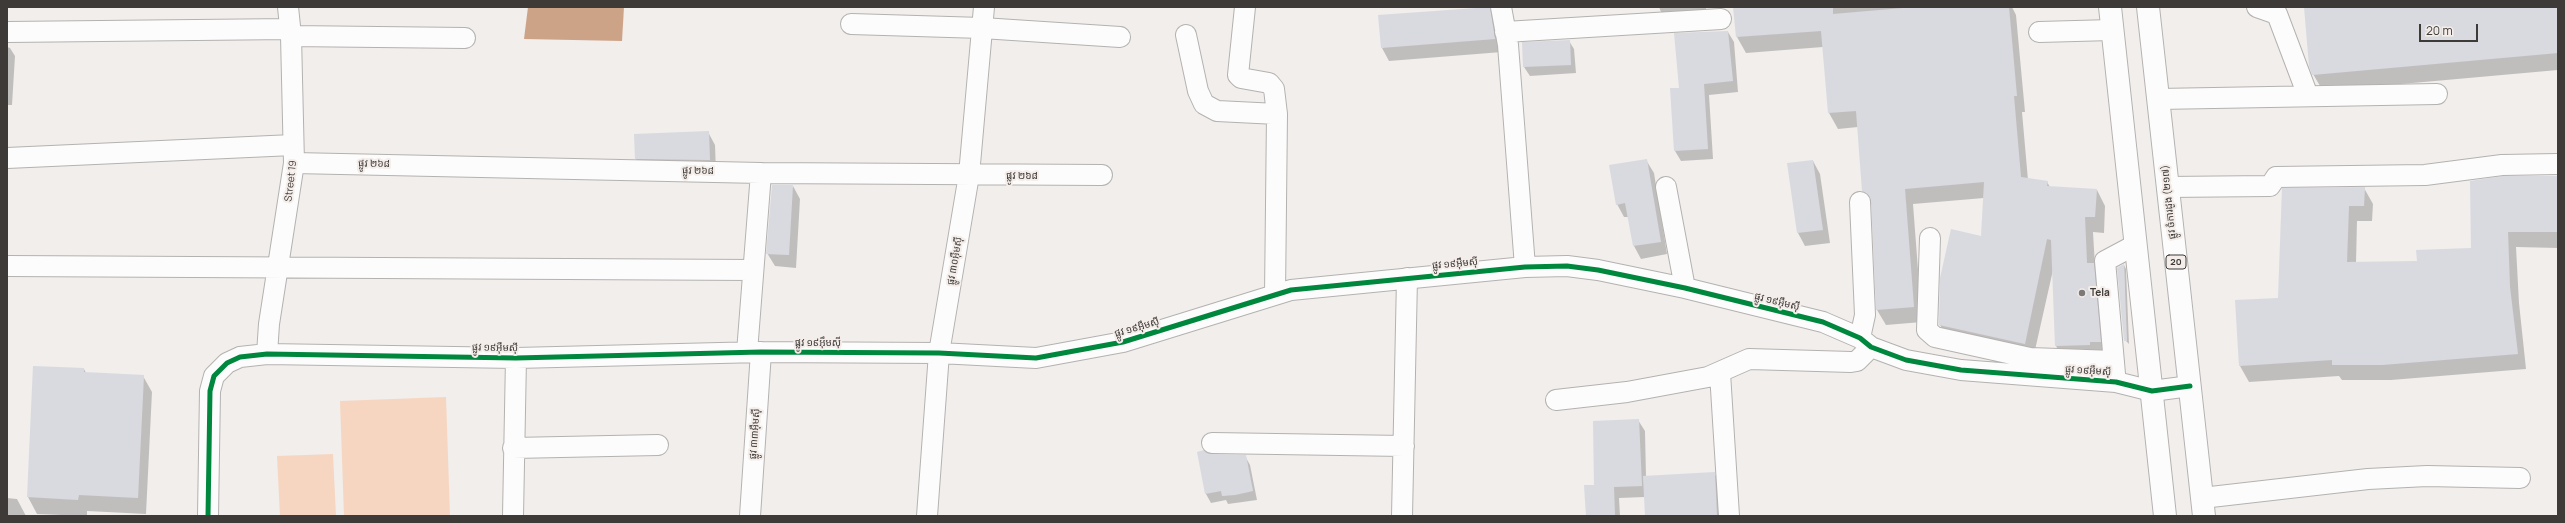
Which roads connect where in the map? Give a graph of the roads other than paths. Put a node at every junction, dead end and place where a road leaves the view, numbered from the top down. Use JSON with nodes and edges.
{"nodes":[{"id":1,"x":288,"y":7,"type":"edge"},
{"id":2,"x":984,"y":7,"type":"edge"},
{"id":3,"x":1245,"y":7,"type":"edge"},
{"id":4,"x":1501,"y":7,"type":"edge"},
{"id":5,"x":2110,"y":7,"type":"edge"},
{"id":6,"x":2148,"y":7,"type":"edge"},
{"id":7,"x":2257,"y":7,"type":"edge"},
{"id":8,"x":1721,"y":19,"type":"dead end"},
{"id":9,"x":851,"y":24,"type":"dead end"},
{"id":10,"x":982,"y":28,"type":"junction"},
{"id":11,"x":2112,"y":30,"type":"junction"},
{"id":12,"x":7,"y":32,"type":"edge"},
{"id":13,"x":291,"y":32,"type":"junction"},
{"id":14,"x":1505,"y":32,"type":"junction"},
{"id":15,"x":2039,"y":32,"type":"dead end"},
{"id":16,"x":1186,"y":35,"type":"dead end"},
{"id":17,"x":1120,"y":37,"type":"dead end"},
{"id":18,"x":464,"y":38,"type":"dead end"},
{"id":19,"x":2437,"y":94,"type":"dead end"},
{"id":20,"x":2308,"y":96,"type":"junction"},
{"id":21,"x":2158,"y":99,"type":"junction"},
{"id":22,"x":1276,"y":114,"type":"junction"},
{"id":23,"x":294,"y":154,"type":"junction"},
{"id":24,"x":7,"y":158,"type":"edge"},
{"id":25,"x":2558,"y":164,"type":"edge"},
{"id":26,"x":761,"y":173,"type":"junction"},
{"id":27,"x":969,"y":175,"type":"junction"},
{"id":28,"x":1102,"y":175,"type":"dead end"},
{"id":29,"x":2168,"y":187,"type":"junction"},
{"id":30,"x":1666,"y":188,"type":"dead end"},
{"id":31,"x":1860,"y":202,"type":"dead end"},
{"id":32,"x":1930,"y":238,"type":"dead end"},
{"id":33,"x":2136,"y":245,"type":"junction"},
{"id":34,"x":7,"y":266,"type":"edge"},
{"id":35,"x":279,"y":267,"type":"junction"},
{"id":36,"x":1525,"y":267,"type":"junction"},
{"id":37,"x":753,"y":270,"type":"junction"},
{"id":38,"x":1407,"y":278,"type":"junction"},
{"id":39,"x":1685,"y":288,"type":"junction"},
{"id":40,"x":1275,"y":295,"type":"junction"},
{"id":41,"x":1865,"y":343,"type":"junction"},
{"id":42,"x":754,"y":352,"type":"junction"},
{"id":43,"x":940,"y":353,"type":"junction"},
{"id":44,"x":267,"y":354,"type":"junction"},
{"id":45,"x":516,"y":358,"type":"junction"},
{"id":46,"x":2114,"y":361,"type":"junction"},
{"id":47,"x":1720,"y":373,"type":"junction"},
{"id":48,"x":2116,"y":382,"type":"junction"},
{"id":49,"x":2190,"y":386,"type":"junction"},
{"id":50,"x":2152,"y":391,"type":"junction"},
{"id":51,"x":1556,"y":400,"type":"dead end"},
{"id":52,"x":1212,"y":443,"type":"dead end"},
{"id":53,"x":658,"y":445,"type":"dead end"},
{"id":54,"x":1404,"y":446,"type":"junction"},
{"id":55,"x":513,"y":448,"type":"junction"},
{"id":56,"x":2520,"y":478,"type":"dead end"},
{"id":57,"x":2203,"y":507,"type":"edge"},
{"id":58,"x":208,"y":516,"type":"edge"},
{"id":59,"x":513,"y":516,"type":"edge"},
{"id":60,"x":750,"y":516,"type":"edge"},
{"id":61,"x":926,"y":516,"type":"edge"},
{"id":62,"x":1402,"y":516,"type":"edge"},
{"id":63,"x":1729,"y":516,"type":"edge"},
{"id":64,"x":2165,"y":516,"type":"edge"}],
"edges":[{"from":1,"to":13,"type":"street","name":"Street 19"},
{"from":2,"to":10,"type":"street","name":"ផ្លូវ ៣០អ៊ឹមស៊ី"},
{"from":3,"to":22,"type":"street"},
{"from":4,"to":14,"type":"street"},
{"from":5,"to":11,"type":"main road"},
{"from":6,"to":21,"type":"main road","name":"ផ្លូវ ចំការដូង (២១៧)","number":"20"},
{"from":7,"to":20,"type":"street"},
{"from":8,"to":14,"type":"street"},
{"from":9,"to":10,"type":"street"},
{"from":10,"to":17,"type":"street"},
{"from":10,"to":27,"type":"street","name":"ផ្លូវ ៣០អ៊ឹមស៊ី"},
{"from":11,"to":15,"type":"street"},
{"from":11,"to":33,"type":"main road"},
{"from":12,"to":13,"type":"street"},
{"from":13,"to":18,"type":"street"},
{"from":13,"to":23,"type":"street","name":"Street 19"},
{"from":14,"to":36,"type":"street"},
{"from":16,"to":22,"type":"street"},
{"from":19,"to":20,"type":"street"},
{"from":20,"to":21,"type":"street"},
{"from":21,"to":29,"type":"main road","name":"ផ្លូវ ចំការដូង (២១៧)","number":"20"},
{"from":22,"to":40,"type":"street"},
{"from":23,"to":24,"type":"street","name":"ផ្លូវ ២៦៨"},
{"from":23,"to":26,"type":"street","name":"ផ្លូវ ២៦៨"},
{"from":23,"to":35,"type":"street","name":"Street 19"},
{"from":25,"to":29,"type":"street"},
{"from":26,"to":27,"type":"street","name":"ផ្លូវ ២៦៨"},
{"from":26,"to":37,"type":"street","name":"ផ្លូវ ៣៣អ៊ឹមស៊ី"},
{"from":27,"to":28,"type":"street","name":"ផ្លូវ ២៦៨"},
{"from":27,"to":43,"type":"street","name":"ផ្លូវ ៣០អ៊ឹមស៊ី"},
{"from":29,"to":49,"type":"main road","name":"ផ្លូវ ចំការដូង (២១៧)","number":"20"},
{"from":30,"to":39,"type":"street"},
{"from":31,"to":41,"type":"street"},
{"from":32,"to":46,"type":"street"},
{"from":33,"to":46,"type":"street"},
{"from":33,"to":50,"type":"main road"},
{"from":34,"to":35,"type":"street"},
{"from":35,"to":37,"type":"street"},
{"from":35,"to":44,"type":"street","name":"Street 19"},
{"from":36,"to":38,"type":"street","name":"ផ្លូវ ១៩អ៊ឹមស៊ី"},
{"from":36,"to":39,"type":"street","name":"ផ្លូវ ១៩អ៊ឹមស៊ី"},
{"from":37,"to":42,"type":"street","name":"ផ្លូវ ៣៣អ៊ឹមស៊ី"},
{"from":38,"to":40,"type":"street","name":"ផ្លូវ ១៩អ៊ឹមស៊ី"},
{"from":38,"to":54,"type":"street"},
{"from":39,"to":41,"type":"street","name":"ផ្លូវ ១៩អ៊ឹមស៊ី"},
{"from":40,"to":43,"type":"street","name":"ផ្លូវ ១៩អ៊ឹមស៊ី"},
{"from":41,"to":47,"type":"street"},
{"from":41,"to":48,"type":"street","name":"ផ្លូវ ១៩អ៊ឹមស៊ី"},
{"from":42,"to":43,"type":"street","name":"ផ្លូវ ១៩អ៊ឹមស៊ី"},
{"from":42,"to":45,"type":"street","name":"ផ្លូវ ១៩អ៊ឹមស៊ី"},
{"from":42,"to":60,"type":"street","name":"ផ្លូវ ៣៣អ៊ឹមស៊ី"},
{"from":43,"to":61,"type":"street","name":"ផ្លូវ ៣០អ៊ឹមស៊ី"},
{"from":44,"to":45,"type":"street","name":"ផ្លូវ ១៩អ៊ឹមស៊ី"},
{"from":44,"to":58,"type":"street","name":"ផ្លូវ ១៩អ៊ឹមស៊ី"},
{"from":45,"to":55,"type":"street"},
{"from":46,"to":48,"type":"street"},
{"from":47,"to":51,"type":"street"},
{"from":47,"to":63,"type":"street"},
{"from":48,"to":50,"type":"street","name":"ផ្លូវ ១៩អ៊ឹមស៊ី"},
{"from":49,"to":50,"type":"street","name":"ផ្លូវ ១៩អ៊ឹមស៊ី"},
{"from":49,"to":57,"type":"main road","name":"ផ្លូវ ចំការដូង (២១៧)","number":"20"},
{"from":50,"to":64,"type":"main road"},
{"from":52,"to":54,"type":"street"},
{"from":53,"to":55,"type":"street"},
{"from":54,"to":62,"type":"street"},
{"from":55,"to":59,"type":"street"},
{"from":56,"to":57,"type":"street"}]}
